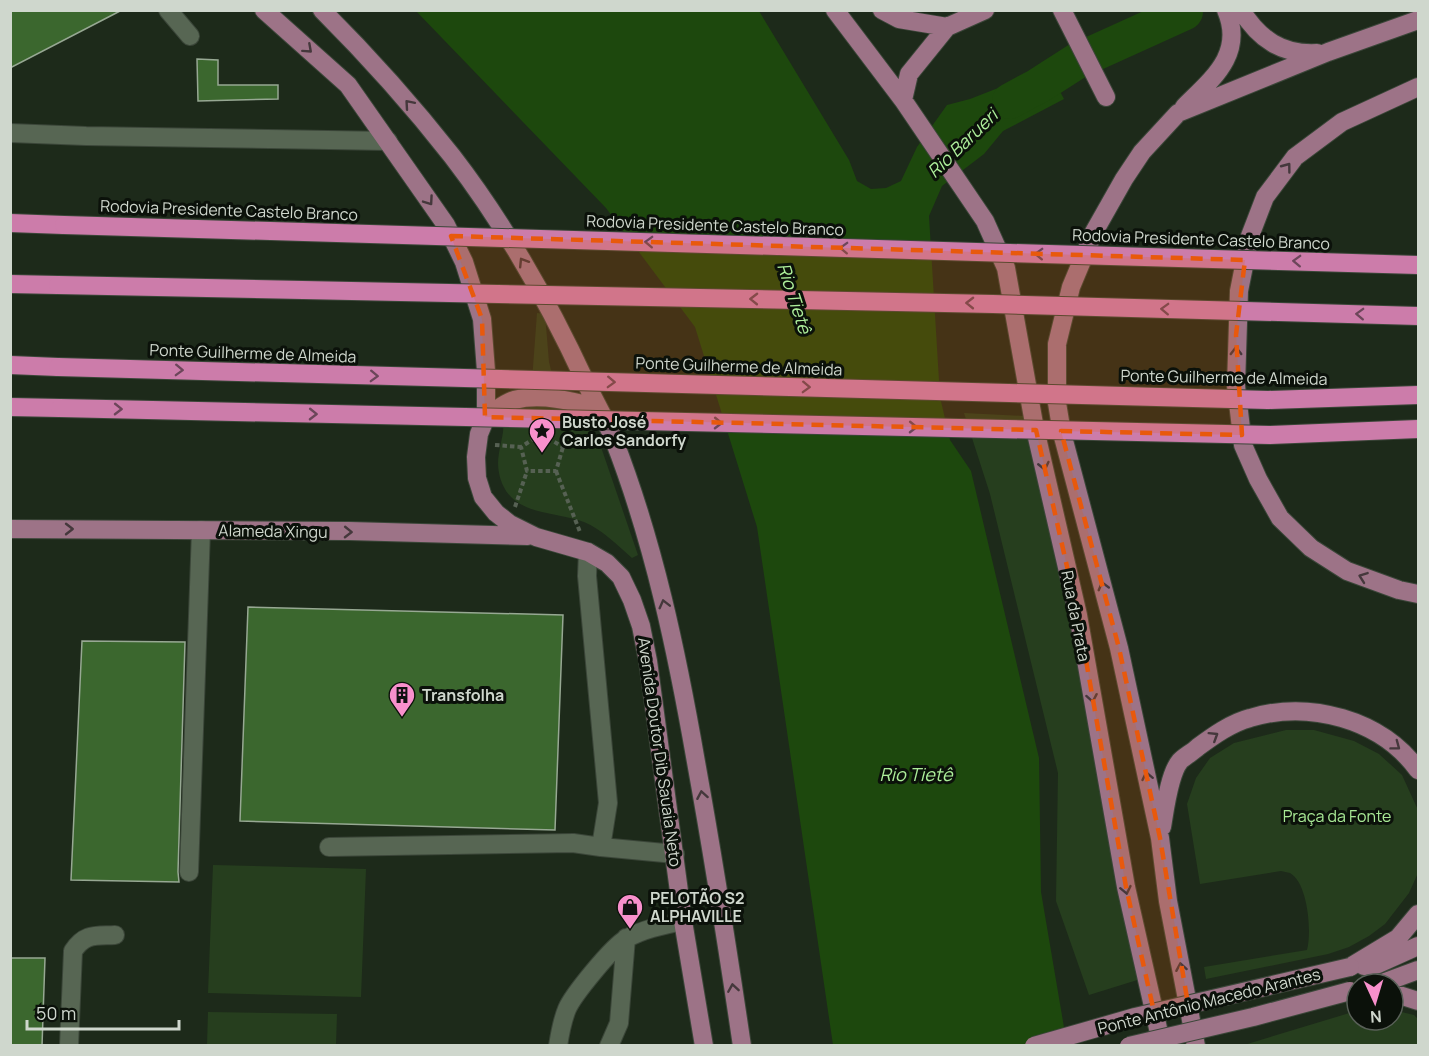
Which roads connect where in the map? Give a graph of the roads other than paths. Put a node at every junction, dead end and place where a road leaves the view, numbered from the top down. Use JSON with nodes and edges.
{"nodes":[{"id":1,"x":168,"y":10,"type":"edge"},
{"id":2,"x":264,"y":10,"type":"edge"},
{"id":3,"x":322,"y":10,"type":"edge"},
{"id":4,"x":835,"y":10,"type":"edge"},
{"id":5,"x":882,"y":10,"type":"edge"},
{"id":6,"x":985,"y":10,"type":"edge"},
{"id":7,"x":1226,"y":10,"type":"edge"},
{"id":8,"x":1241,"y":10,"type":"edge"},
{"id":9,"x":1064,"y":15,"type":"edge"},
{"id":10,"x":1419,"y":20,"type":"edge"},
{"id":11,"x":947,"y":27,"type":"junction"},
{"id":12,"x":190,"y":36,"type":"dead end"},
{"id":13,"x":1328,"y":52,"type":"junction"},
{"id":14,"x":1419,"y":87,"type":"edge"},
{"id":15,"x":1106,"y":97,"type":"dead end"},
{"id":16,"x":906,"y":106,"type":"junction"},
{"id":17,"x":1178,"y":113,"type":"junction"},
{"id":18,"x":10,"y":133,"type":"edge"},
{"id":19,"x":388,"y":141,"type":"junction"},
{"id":20,"x":10,"y":223,"type":"edge"},
{"id":21,"x":1419,"y":265,"type":"edge"},
{"id":22,"x":10,"y":284,"type":"edge"},
{"id":23,"x":1419,"y":316,"type":"edge"},
{"id":24,"x":10,"y":365,"type":"edge"},
{"id":25,"x":1419,"y":395,"type":"edge"},
{"id":26,"x":10,"y":407,"type":"edge"},
{"id":27,"x":598,"y":408,"type":"junction"},
{"id":28,"x":486,"y":417,"type":"junction"},
{"id":29,"x":1419,"y":429,"type":"edge"},
{"id":30,"x":10,"y":529,"type":"edge"},
{"id":31,"x":201,"y":530,"type":"junction"},
{"id":32,"x":536,"y":537,"type":"junction"},
{"id":33,"x":588,"y":552,"type":"junction"},
{"id":34,"x":1419,"y":594,"type":"edge"},
{"id":35,"x":1419,"y":770,"type":"edge"},
{"id":36,"x":1160,"y":838,"type":"junction"},
{"id":37,"x":329,"y":847,"type":"dead end"},
{"id":38,"x":601,"y":847,"type":"junction"},
{"id":39,"x":675,"y":854,"type":"junction"},
{"id":40,"x":189,"y":873,"type":"dead end"},
{"id":41,"x":1419,"y":914,"type":"edge"},
{"id":42,"x":683,"y":921,"type":"junction"},
{"id":43,"x":115,"y":935,"type":"dead end"},
{"id":44,"x":626,"y":938,"type":"junction"},
{"id":45,"x":1419,"y":946,"type":"edge"},
{"id":46,"x":1350,"y":967,"type":"junction"},
{"id":47,"x":1345,"y":993,"type":"edge"},
{"id":48,"x":701,"y":1043,"type":"edge"},
{"id":49,"x":69,"y":1046,"type":"edge"},
{"id":50,"x":558,"y":1046,"type":"edge"},
{"id":51,"x":609,"y":1046,"type":"edge"},
{"id":52,"x":742,"y":1046,"type":"edge"},
{"id":53,"x":1034,"y":1046,"type":"edge"},
{"id":54,"x":1129,"y":1046,"type":"edge"},
{"id":55,"x":1162,"y":1046,"type":"edge"},
{"id":56,"x":1196,"y":1046,"type":"edge"}],
"edges":[{"from":1,"to":12,"type":"lane"},
{"from":2,"to":19,"type":"main road","name":"Avenida Doutor Dib Sauaia Neto","one_way":true},
{"from":27,"to":3,"type":"main road","one_way":true},
{"from":4,"to":16,"type":"main road","name":"Rua da Prata"},
{"from":5,"to":11,"type":"main road"},
{"from":6,"to":11,"type":"main road"},
{"from":7,"to":17,"type":"main road","name":"Rua da Prata"},
{"from":8,"to":13,"type":"main road"},
{"from":9,"to":15,"type":"main road"},
{"from":10,"to":13,"type":"main road"},
{"from":11,"to":16,"type":"main road"},
{"from":13,"to":17,"type":"main road"},
{"from":34,"to":14,"type":"main road","one_way":true},
{"from":16,"to":55,"type":"main road","name":"Rua da Prata","one_way":true},
{"from":36,"to":17,"type":"main road","name":"Rua da Prata","one_way":true},
{"from":18,"to":19,"type":"lane"},
{"from":19,"to":28,"type":"main road","name":"Avenida Doutor Dib Sauaia Neto","one_way":true},
{"from":21,"to":20,"type":"highway","name":"Rodovia Presidente Castelo Branco","one_way":true,"bridge":true},
{"from":23,"to":22,"type":"highway","one_way":true,"bridge":true},
{"from":24,"to":25,"type":"highway","name":"Ponte Guilherme de Almeida","one_way":true,"bridge":true},
{"from":26,"to":29,"type":"highway","one_way":true,"bridge":true},
{"from":27,"to":28,"type":"main road"},
{"from":52,"to":27,"type":"main road","name":"Avenida Doutor Dib Sauaia Neto","one_way":true},
{"from":28,"to":32,"type":"main road","name":"Avenida Doutor Dib Sauaia Neto"},
{"from":30,"to":31,"type":"main road","name":"Alameda Xingu","one_way":true},
{"from":31,"to":32,"type":"main road","name":"Alameda Xingu","one_way":true},
{"from":31,"to":40,"type":"lane"},
{"from":32,"to":33,"type":"main road","name":"Avenida Doutor Dib Sauaia Neto"},
{"from":33,"to":38,"type":"lane"},
{"from":33,"to":39,"type":"main road","name":"Avenida Doutor Dib Sauaia Neto"},
{"from":36,"to":35,"type":"main road","one_way":true},
{"from":56,"to":36,"type":"main road","name":"Rua da Prata","one_way":true},
{"from":37,"to":38,"type":"lane"},
{"from":38,"to":39,"type":"lane"},
{"from":39,"to":42,"type":"main road","name":"Avenida Doutor Dib Sauaia Neto"},
{"from":41,"to":46,"type":"main road"},
{"from":42,"to":44,"type":"lane"},
{"from":42,"to":48,"type":"main road","name":"Avenida Doutor Dib Sauaia Neto"},
{"from":43,"to":49,"type":"lane"},
{"from":44,"to":50,"type":"lane"},
{"from":44,"to":51,"type":"lane"},
{"from":45,"to":46,"type":"main road"},
{"from":46,"to":53,"type":"main road","name":"Ponte Antônio Macedo Arantes","bridge":true},
{"from":47,"to":54,"type":"main road","name":"Ponte Antônio Macedo Arantes","bridge":true}]}
